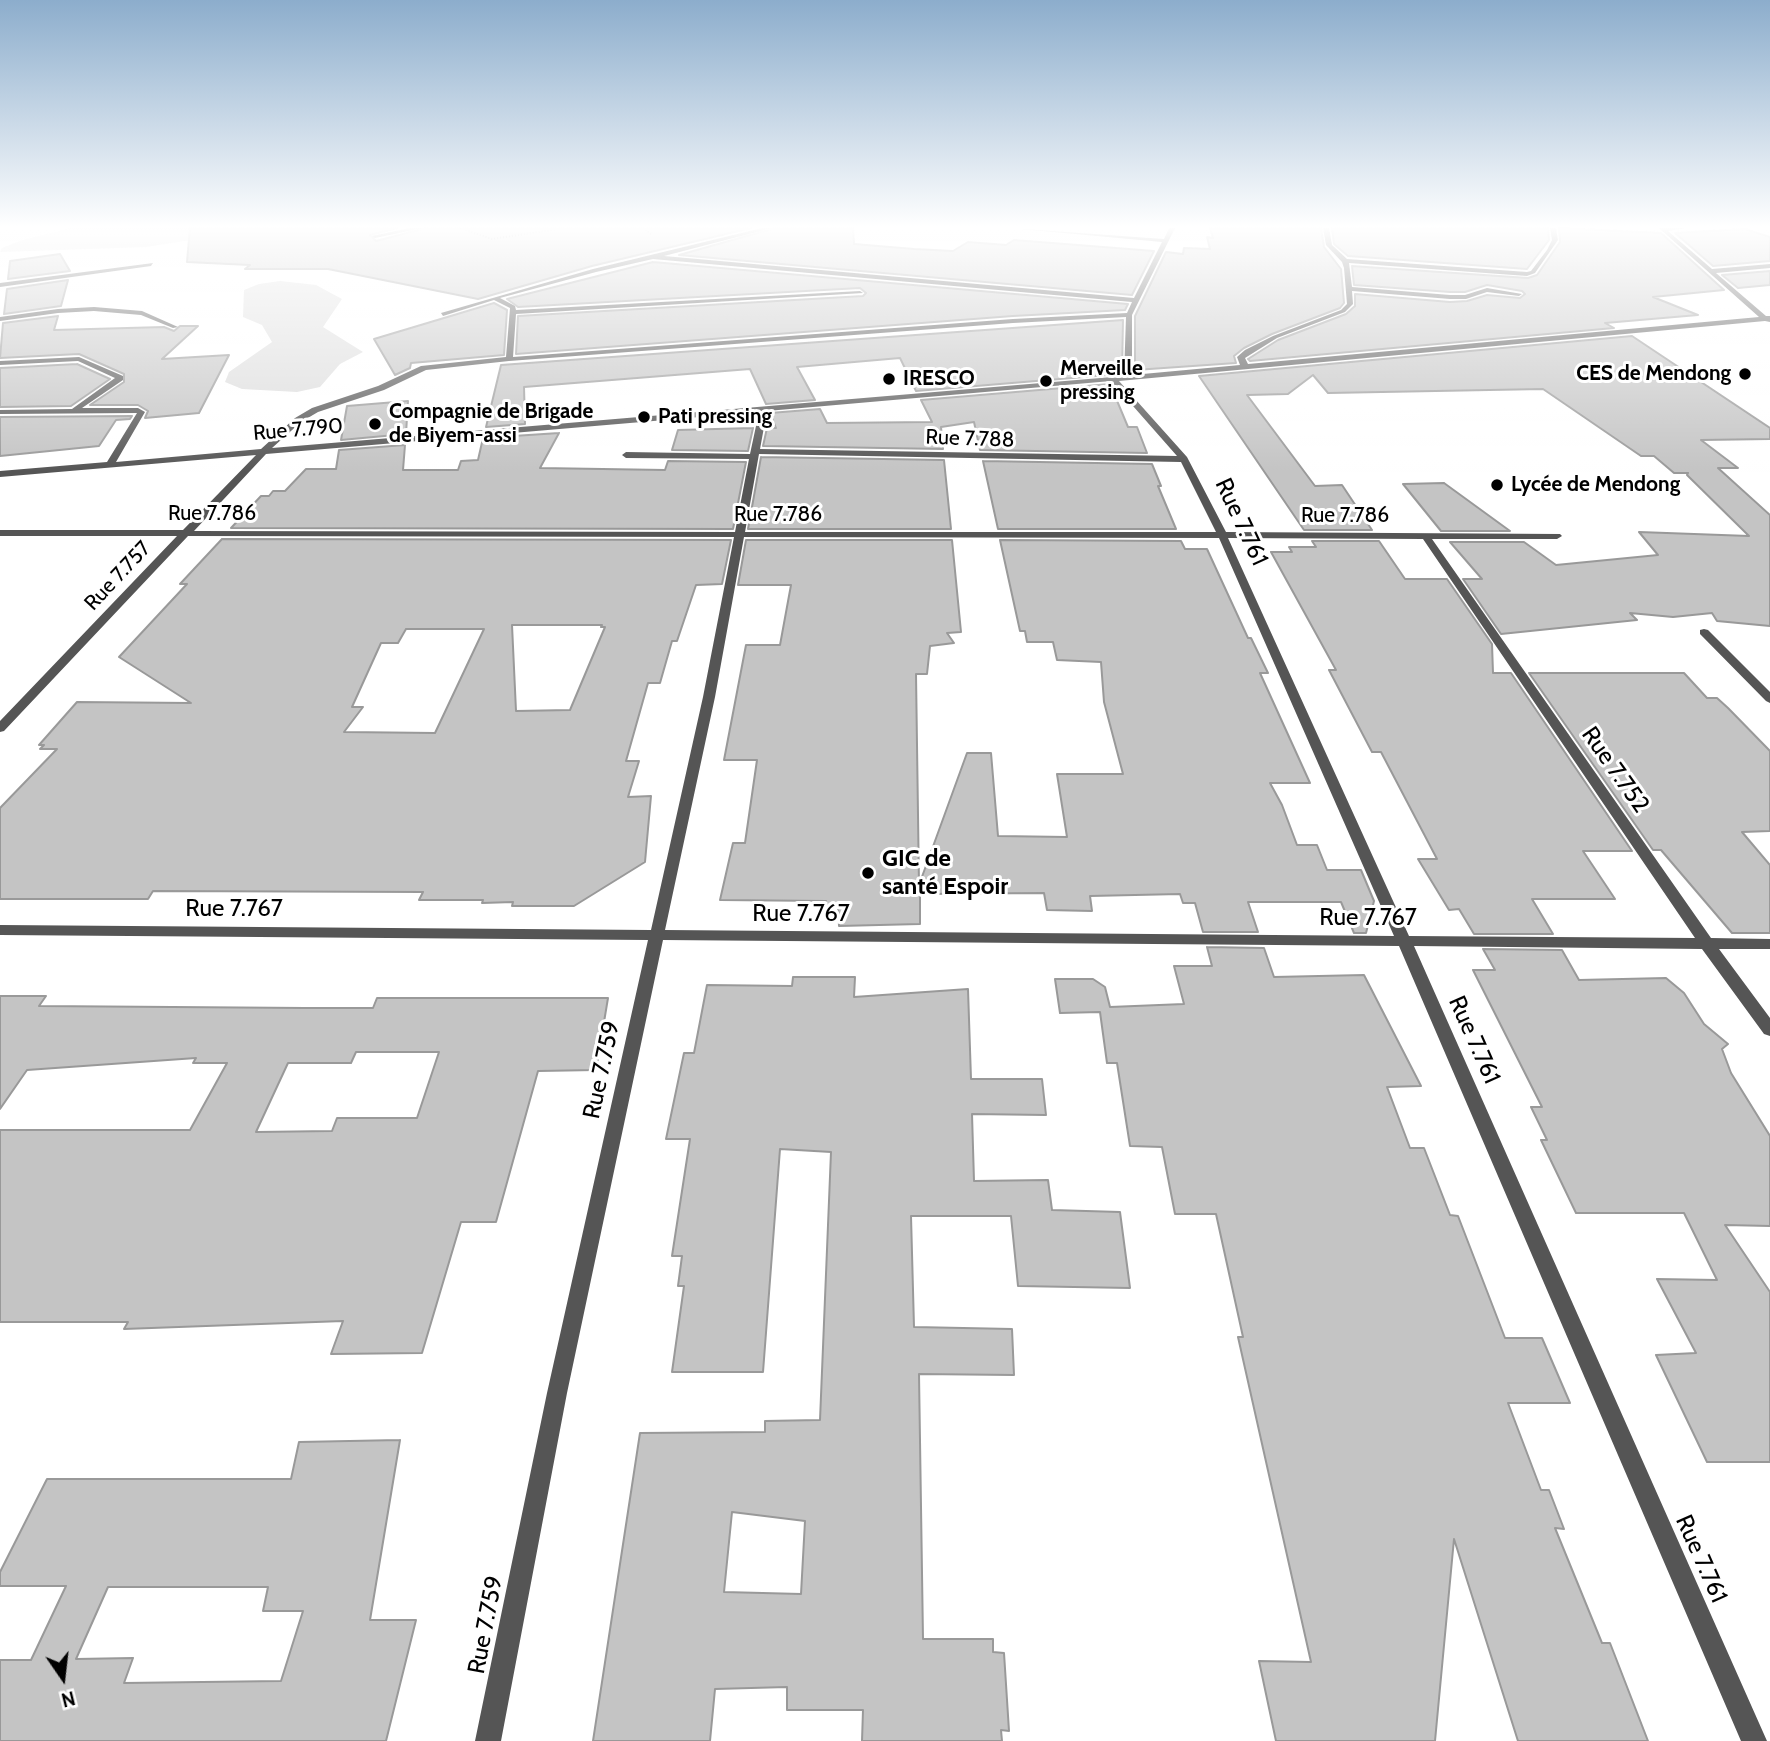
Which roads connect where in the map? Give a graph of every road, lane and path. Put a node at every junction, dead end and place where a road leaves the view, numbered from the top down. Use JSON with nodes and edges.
{"nodes":[{"id":1,"x":92,"y":309,"type":"edge"},
{"id":2,"x":97,"y":309,"type":"edge"},
{"id":3,"x":458,"y":309,"type":"edge"},
{"id":4,"x":563,"y":309,"type":"edge"},
{"id":5,"x":1132,"y":309,"type":"edge"},
{"id":6,"x":1345,"y":309,"type":"edge"},
{"id":7,"x":513,"y":312,"type":"joint"},
{"id":8,"x":443,"y":314,"type":"dead end"},
{"id":9,"x":1129,"y":315,"type":"junction"},
{"id":10,"x":0,"y":319,"type":"edge"},
{"id":11,"x":1768,"y":319,"type":"edge"},
{"id":12,"x":175,"y":327,"type":"dead end"},
{"id":13,"x":509,"y":359,"type":"junction"},
{"id":14,"x":0,"y":363,"type":"edge"},
{"id":15,"x":1245,"y":367,"type":"junction"},
{"id":16,"x":1120,"y":379,"type":"junction"},
{"id":17,"x":763,"y":409,"type":"junction"},
{"id":18,"x":75,"y":410,"type":"junction"},
{"id":19,"x":0,"y":412,"type":"edge"},
{"id":20,"x":265,"y":450,"type":"junction"},
{"id":21,"x":755,"y":454,"type":"junction"},
{"id":22,"x":626,"y":456,"type":"dead end"},
{"id":23,"x":1184,"y":459,"type":"junction"},
{"id":24,"x":110,"y":464,"type":"junction"},
{"id":25,"x":0,"y":474,"type":"edge"},
{"id":26,"x":0,"y":533,"type":"edge"},
{"id":27,"x":185,"y":533,"type":"junction"},
{"id":28,"x":740,"y":534,"type":"junction"},
{"id":29,"x":1222,"y":535,"type":"junction"},
{"id":30,"x":1425,"y":535,"type":"junction"},
{"id":31,"x":1557,"y":536,"type":"dead end"},
{"id":32,"x":1704,"y":632,"type":"dead end"},
{"id":33,"x":1770,"y":699,"type":"edge"},
{"id":34,"x":0,"y":728,"type":"edge"},
{"id":35,"x":0,"y":930,"type":"edge"},
{"id":36,"x":656,"y":936,"type":"junction"},
{"id":37,"x":1404,"y":941,"type":"junction"},
{"id":38,"x":1707,"y":944,"type":"junction"},
{"id":39,"x":1770,"y":944,"type":"edge"},
{"id":40,"x":1770,"y":1030,"type":"edge"},
{"id":41,"x":488,"y":1741,"type":"edge"},
{"id":42,"x":1754,"y":1741,"type":"edge"}],
"edges":[{"from":1,"to":10,"type":"street"},
{"from":2,"to":12,"type":"street"},
{"from":3,"to":8,"type":"street"},
{"from":4,"to":7,"type":"street"},
{"from":5,"to":9,"type":"street"},
{"from":6,"to":15,"type":"street"},
{"from":7,"to":13,"type":"street"},
{"from":9,"to":13,"type":"street","name":"Rue 7.757"},
{"from":9,"to":16,"type":"street"},
{"from":11,"to":15,"type":"street","name":"Rue 7.790"},
{"from":13,"to":20,"type":"street","name":"Rue 7.757"},
{"from":14,"to":18,"type":"street"},
{"from":15,"to":16,"type":"street","name":"Rue 7.790"},
{"from":16,"to":17,"type":"street","name":"Rue 7.790"},
{"from":16,"to":23,"type":"street","name":"Rue 7.761"},
{"from":17,"to":20,"type":"street","name":"Rue 7.790"},
{"from":17,"to":21,"type":"street","name":"Rue 7.759"},
{"from":18,"to":19,"type":"street"},
{"from":18,"to":24,"type":"street"},
{"from":20,"to":24,"type":"street","name":"Rue 7.790"},
{"from":20,"to":27,"type":"street","name":"Rue 7.757"},
{"from":21,"to":22,"type":"street","name":"Rue 7.788"},
{"from":21,"to":23,"type":"street","name":"Rue 7.788"},
{"from":21,"to":28,"type":"street","name":"Rue 7.759"},
{"from":23,"to":29,"type":"street","name":"Rue 7.761"},
{"from":24,"to":25,"type":"street","name":"Rue 7.790"},
{"from":26,"to":27,"type":"street","name":"Rue 7.786"},
{"from":27,"to":28,"type":"street","name":"Rue 7.786"},
{"from":27,"to":34,"type":"street","name":"Rue 7.757"},
{"from":28,"to":29,"type":"street","name":"Rue 7.786"},
{"from":28,"to":36,"type":"street","name":"Rue 7.759"},
{"from":29,"to":30,"type":"street","name":"Rue 7.786"},
{"from":29,"to":37,"type":"street","name":"Rue 7.761"},
{"from":30,"to":31,"type":"street","name":"Rue 7.786"},
{"from":30,"to":38,"type":"street","name":"Rue 7.752"},
{"from":32,"to":33,"type":"street"},
{"from":35,"to":36,"type":"street","name":"Rue 7.767"},
{"from":36,"to":37,"type":"street","name":"Rue 7.767"},
{"from":36,"to":41,"type":"street","name":"Rue 7.759"},
{"from":37,"to":38,"type":"street","name":"Rue 7.767"},
{"from":37,"to":42,"type":"street","name":"Rue 7.761"},
{"from":38,"to":39,"type":"street","name":"Rue 7.767"},
{"from":38,"to":40,"type":"street","name":"Rue 7.752"}]}
